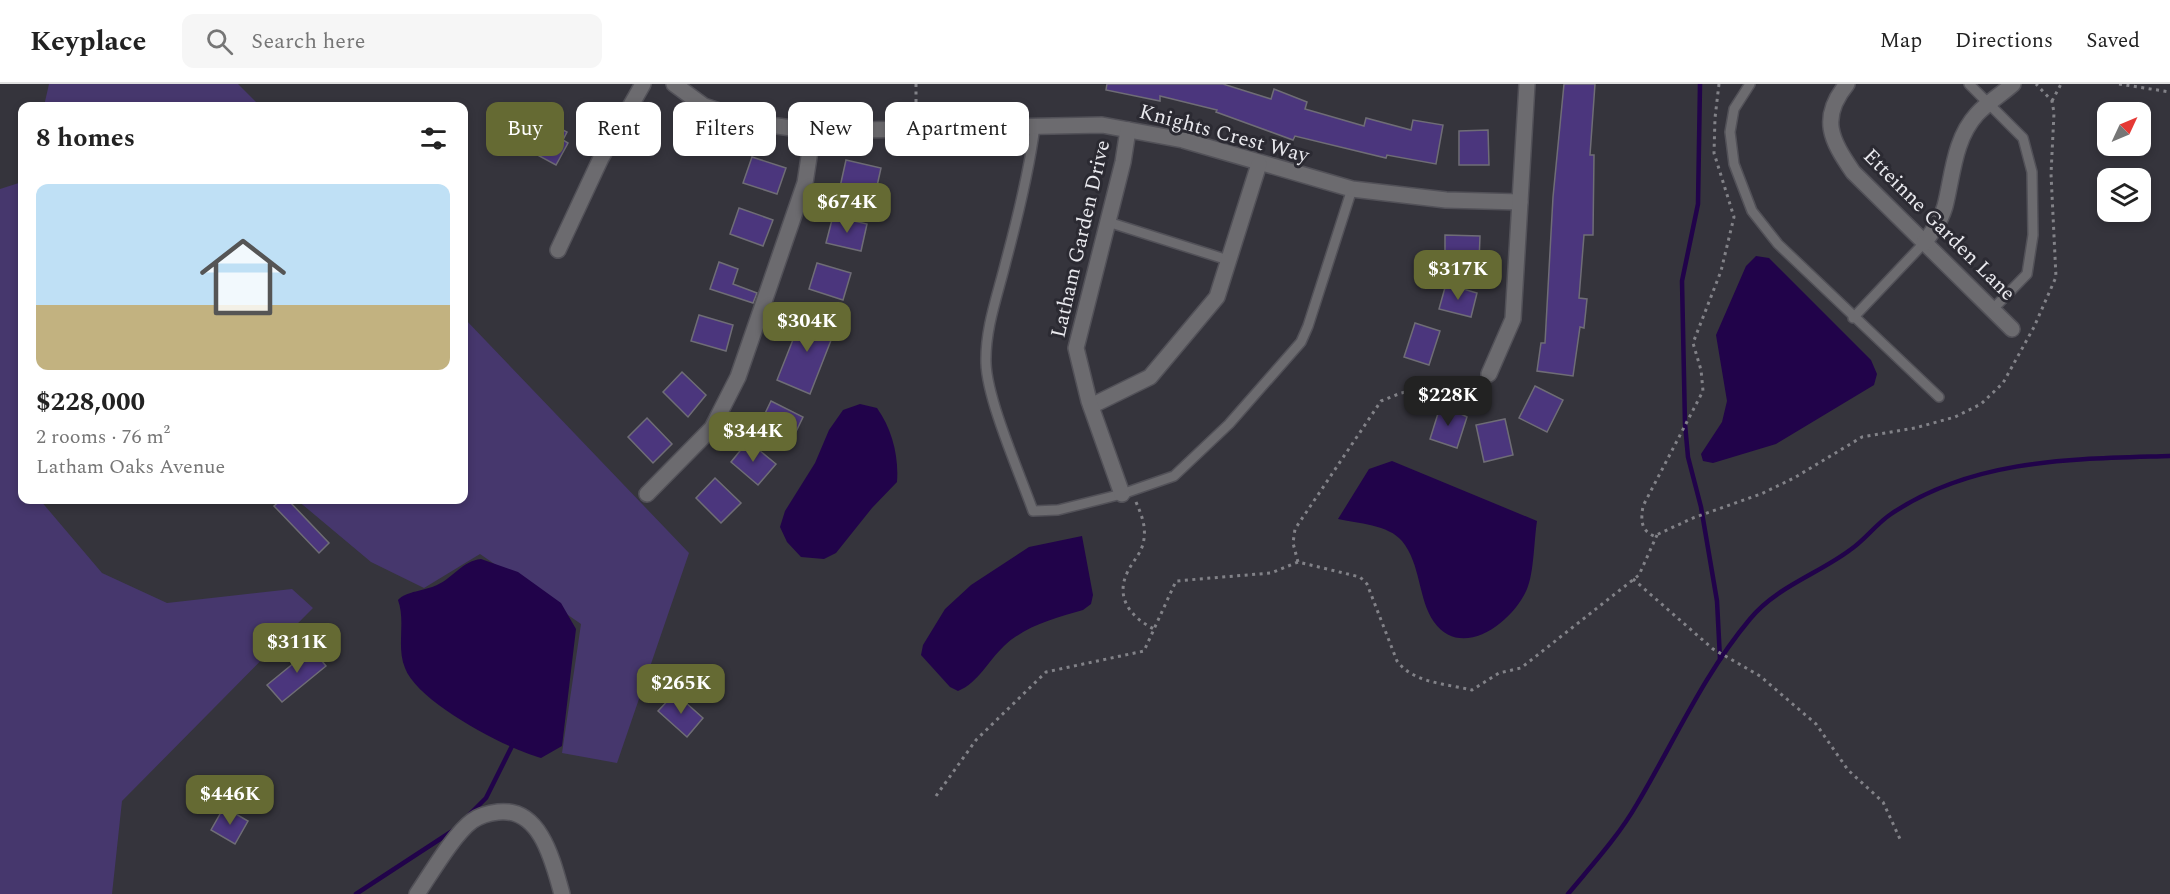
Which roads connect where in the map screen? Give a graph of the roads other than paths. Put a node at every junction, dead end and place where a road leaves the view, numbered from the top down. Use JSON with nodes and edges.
{"nodes":[{"id":1,"x":644,"y":84,"type":"edge"},
{"id":2,"x":674,"y":84,"type":"edge"},
{"id":3,"x":1527,"y":84,"type":"edge"},
{"id":4,"x":1750,"y":84,"type":"edge"},
{"id":5,"x":1847,"y":84,"type":"edge"},
{"id":6,"x":1969,"y":84,"type":"edge"},
{"id":7,"x":2013,"y":84,"type":"edge"},
{"id":8,"x":1990,"y":104,"type":"junction"},
{"id":9,"x":1035,"y":126,"type":"junction"},
{"id":10,"x":788,"y":127,"type":"edge"},
{"id":11,"x":873,"y":129,"type":"edge"},
{"id":12,"x":1128,"y":130,"type":"junction"},
{"id":13,"x":809,"y":156,"type":"edge"},
{"id":14,"x":1259,"y":164,"type":"junction"},
{"id":15,"x":1352,"y":189,"type":"junction"},
{"id":16,"x":1520,"y":202,"type":"junction"},
{"id":17,"x":1108,"y":222,"type":"junction"},
{"id":18,"x":1924,"y":243,"type":"junction"},
{"id":19,"x":558,"y":250,"type":"dead end"},
{"id":20,"x":1228,"y":260,"type":"junction"},
{"id":21,"x":1992,"y":310,"type":"junction"},
{"id":22,"x":1853,"y":318,"type":"junction"},
{"id":23,"x":2012,"y":329,"type":"dead end"},
{"id":24,"x":1489,"y":374,"type":"dead end"},
{"id":25,"x":1939,"y":397,"type":"dead end"},
{"id":26,"x":1091,"y":406,"type":"junction"},
{"id":27,"x":647,"y":494,"type":"dead end"},
{"id":28,"x":1122,"y":494,"type":"junction"},
{"id":29,"x":417,"y":894,"type":"edge"},
{"id":30,"x":562,"y":894,"type":"edge"}],
"edges":[{"from":1,"to":19,"type":"street"},
{"from":2,"to":10,"type":"street","name":"Knights Crest Way"},
{"from":3,"to":16,"type":"street"},
{"from":4,"to":22,"type":"lane"},
{"from":5,"to":18,"type":"street","name":"Etteinne Garden Lane"},
{"from":6,"to":8,"type":"lane"},
{"from":7,"to":8,"type":"street"},
{"from":8,"to":18,"type":"street"},
{"from":8,"to":21,"type":"lane"},
{"from":9,"to":11,"type":"street","name":"Knights Crest Way"},
{"from":9,"to":12,"type":"street","name":"Knights Crest Way"},
{"from":9,"to":28,"type":"lane"},
{"from":12,"to":14,"type":"street","name":"Knights Crest Way"},
{"from":12,"to":17,"type":"street","name":"Latham Garden Drive"},
{"from":13,"to":27,"type":"street"},
{"from":14,"to":15,"type":"street","name":"Knights Crest Way"},
{"from":14,"to":20,"type":"street"},
{"from":15,"to":16,"type":"street","name":"Knights Crest Way"},
{"from":15,"to":28,"type":"lane"},
{"from":16,"to":24,"type":"street"},
{"from":17,"to":20,"type":"lane"},
{"from":17,"to":26,"type":"street","name":"Latham Garden Drive"},
{"from":18,"to":21,"type":"street","name":"Etteinne Garden Lane"},
{"from":18,"to":22,"type":"lane"},
{"from":20,"to":26,"type":"street"},
{"from":21,"to":23,"type":"street","name":"Etteinne Garden Lane"},
{"from":22,"to":25,"type":"lane"},
{"from":26,"to":28,"type":"street","name":"Latham Garden Drive"},
{"from":29,"to":30,"type":"street"}]}
